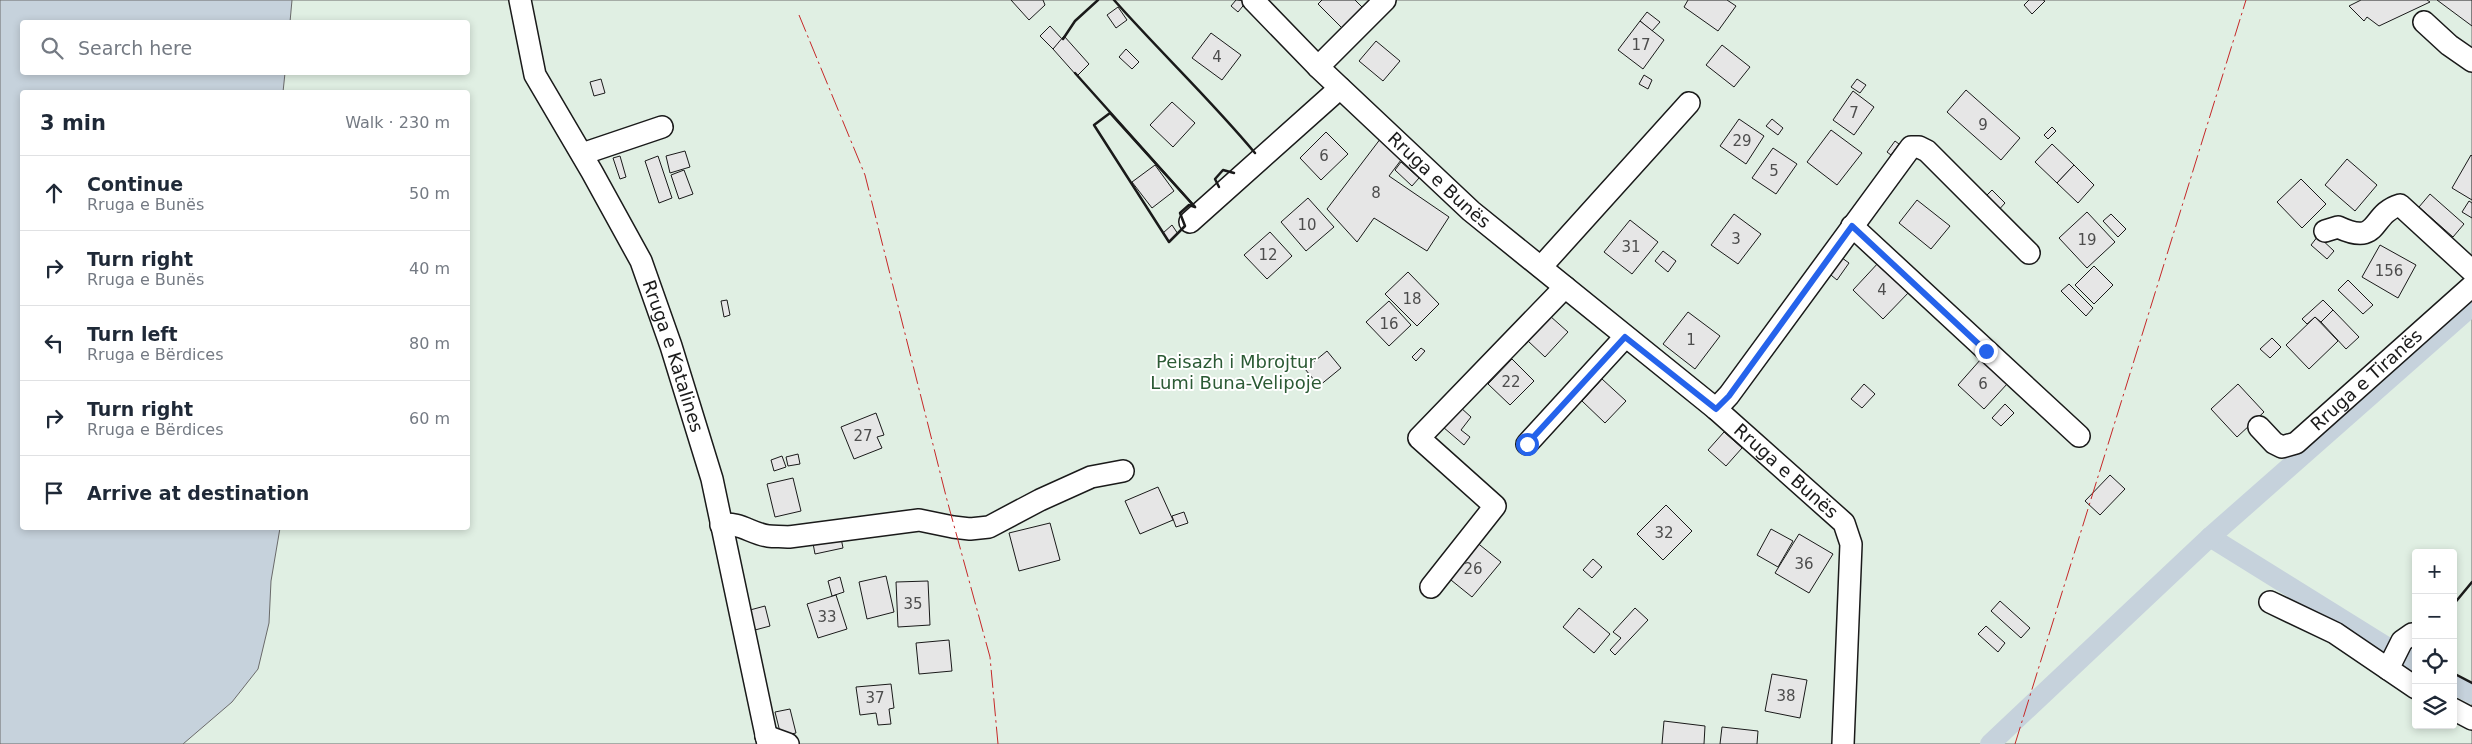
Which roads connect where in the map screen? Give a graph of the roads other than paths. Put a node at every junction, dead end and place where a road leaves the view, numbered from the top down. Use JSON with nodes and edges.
{"nodes":[{"id":1,"x":520,"y":0,"type":"edge"},
{"id":2,"x":1253,"y":0,"type":"edge"},
{"id":3,"x":1385,"y":0,"type":"edge"},
{"id":4,"x":2424,"y":22,"type":"dead end"},
{"id":5,"x":2472,"y":61,"type":"edge"},
{"id":6,"x":1318,"y":67,"type":"junction"},
{"id":7,"x":1340,"y":88,"type":"junction"},
{"id":8,"x":1689,"y":103,"type":"dead end"},
{"id":9,"x":662,"y":128,"type":"dead end"},
{"id":10,"x":582,"y":154,"type":"junction"},
{"id":11,"x":1190,"y":222,"type":"dead end"},
{"id":12,"x":1852,"y":226,"type":"junction"},
{"id":13,"x":2325,"y":231,"type":"dead end"},
{"id":14,"x":2029,"y":253,"type":"dead end"},
{"id":15,"x":1541,"y":268,"type":"junction"},
{"id":16,"x":2472,"y":271,"type":"edge"},
{"id":17,"x":2472,"y":286,"type":"edge"},
{"id":18,"x":1565,"y":287,"type":"junction"},
{"id":19,"x":1625,"y":337,"type":"junction"},
{"id":20,"x":1716,"y":409,"type":"junction"},
{"id":21,"x":2259,"y":427,"type":"dead end"},
{"id":22,"x":2079,"y":436,"type":"dead end"},
{"id":23,"x":1527,"y":444,"type":"dead end"},
{"id":24,"x":1123,"y":470,"type":"dead end"},
{"id":25,"x":721,"y":525,"type":"junction"},
{"id":26,"x":1431,"y":587,"type":"dead end"},
{"id":27,"x":2270,"y":602,"type":"dead end"},
{"id":28,"x":2414,"y":684,"type":"edge"},
{"id":29,"x":2457,"y":711,"type":"edge"},
{"id":30,"x":2472,"y":719,"type":"edge"},
{"id":31,"x":767,"y":740,"type":"edge"},
{"id":32,"x":788,"y":744,"type":"edge"},
{"id":33,"x":1843,"y":744,"type":"edge"}],
"edges":[{"from":1,"to":10,"type":"street","name":"Rruga e Katalines"},
{"from":2,"to":6,"type":"street","name":"Rruga e Bunës"},
{"from":3,"to":6,"type":"street"},
{"from":4,"to":5,"type":"street"},
{"from":6,"to":7,"type":"street","name":"Rruga e Bunës"},
{"from":7,"to":11,"type":"street"},
{"from":7,"to":15,"type":"street","name":"Rruga e Bunës"},
{"from":8,"to":15,"type":"street"},
{"from":9,"to":10,"type":"street"},
{"from":10,"to":25,"type":"street","name":"Rruga e Katalines"},
{"from":12,"to":14,"type":"street"},
{"from":12,"to":20,"type":"street"},
{"from":12,"to":22,"type":"street"},
{"from":13,"to":16,"type":"street"},
{"from":15,"to":18,"type":"street","name":"Rruga e Bunës"},
{"from":17,"to":21,"type":"street","name":"Rruga e Tiranës"},
{"from":18,"to":19,"type":"street","name":"Rruga e Bunës"},
{"from":18,"to":26,"type":"street"},
{"from":19,"to":20,"type":"street","name":"Rruga e Bunës"},
{"from":19,"to":23,"type":"street"},
{"from":20,"to":33,"type":"street","name":"Rruga e Bunës"},
{"from":24,"to":25,"type":"street"},
{"from":25,"to":31,"type":"street","name":"Rruga e Katalines"},
{"from":27,"to":28,"type":"street"},
{"from":29,"to":30,"type":"street"},
{"from":31,"to":32,"type":"street","name":"Rruga e Katalines"}]}
